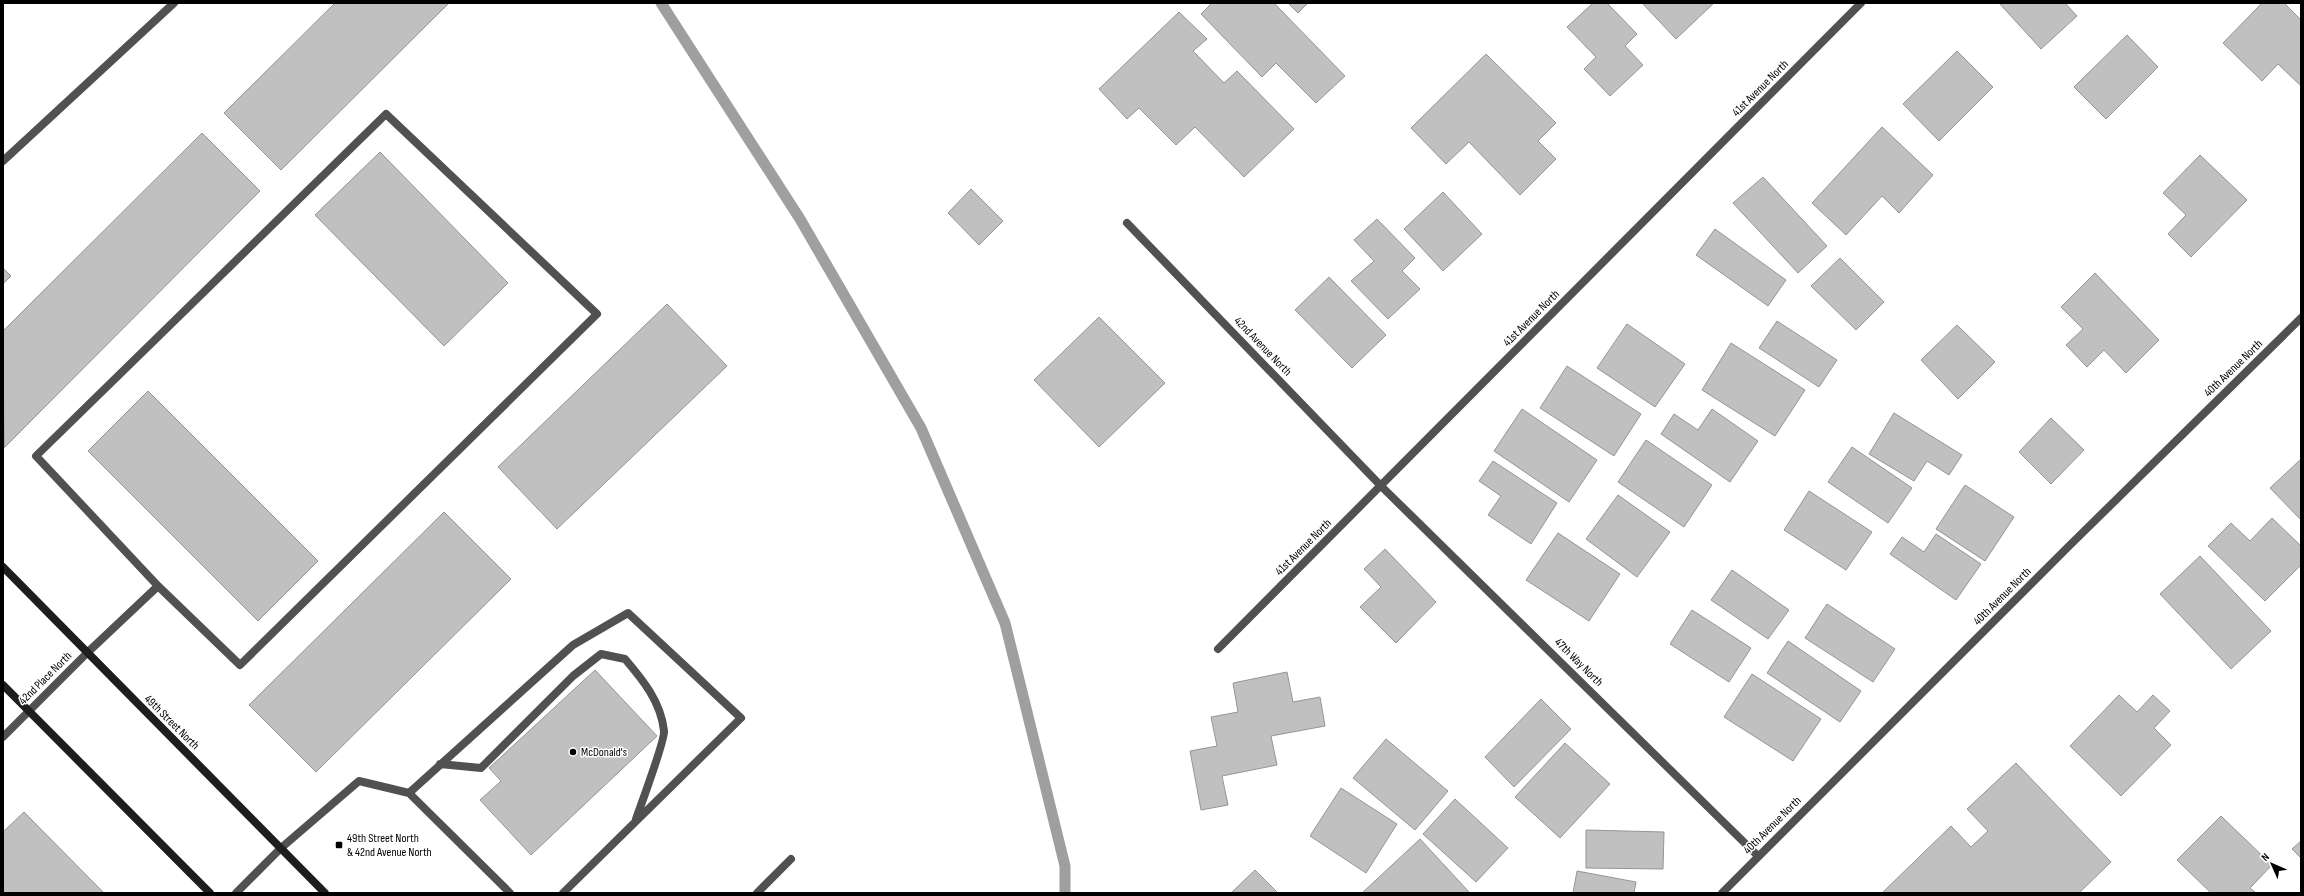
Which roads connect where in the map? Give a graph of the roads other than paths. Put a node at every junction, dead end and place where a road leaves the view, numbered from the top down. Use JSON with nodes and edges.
{"nodes":[{"id":1,"x":174,"y":3,"type":"edge"},
{"id":2,"x":1861,"y":3,"type":"edge"},
{"id":3,"x":3,"y":161,"type":"edge"},
{"id":4,"x":1126,"y":223,"type":"dead end"},
{"id":5,"x":2301,"y":318,"type":"edge"},
{"id":6,"x":1381,"y":486,"type":"junction"},
{"id":7,"x":3,"y":567,"type":"edge"},
{"id":8,"x":158,"y":586,"type":"junction"},
{"id":9,"x":1218,"y":649,"type":"dead end"},
{"id":10,"x":87,"y":653,"type":"junction"},
{"id":11,"x":3,"y":686,"type":"edge"},
{"id":12,"x":29,"y":711,"type":"junction"},
{"id":13,"x":3,"y":737,"type":"edge"},
{"id":14,"x":440,"y":764,"type":"junction"},
{"id":15,"x":409,"y":793,"type":"junction"},
{"id":16,"x":635,"y":822,"type":"junction"},
{"id":17,"x":281,"y":848,"type":"junction"},
{"id":18,"x":1758,"y":856,"type":"junction"},
{"id":19,"x":791,"y":859,"type":"dead end"},
{"id":20,"x":210,"y":893,"type":"edge"},
{"id":21,"x":236,"y":893,"type":"edge"},
{"id":22,"x":325,"y":893,"type":"edge"},
{"id":23,"x":510,"y":893,"type":"edge"},
{"id":24,"x":563,"y":893,"type":"edge"},
{"id":25,"x":757,"y":893,"type":"edge"},
{"id":26,"x":1722,"y":893,"type":"edge"}],
"edges":[{"from":1,"to":3,"type":"street"},
{"from":2,"to":6,"type":"street","name":"41st Avenue North"},
{"from":4,"to":6,"type":"street","name":"42nd Avenue North"},
{"from":5,"to":18,"type":"street","name":"40th Avenue North"},
{"from":6,"to":9,"type":"street","name":"41st Avenue North"},
{"from":6,"to":18,"type":"street","name":"47th Way North"},
{"from":7,"to":10,"type":"main road","name":"49th Street North"},
{"from":8,"to":8,"type":"street"},
{"from":8,"to":10,"type":"street","name":"42nd Place North"},
{"from":10,"to":12,"type":"street","name":"42nd Place North"},
{"from":10,"to":17,"type":"main road","name":"49th Street North"},
{"from":11,"to":12,"type":"main road"},
{"from":12,"to":13,"type":"street","name":"42nd Place North"},
{"from":12,"to":20,"type":"main road"},
{"from":14,"to":15,"type":"street"},
{"from":14,"to":16,"type":"street"},
{"from":14,"to":16,"type":"street"},
{"from":15,"to":17,"type":"street"},
{"from":15,"to":23,"type":"street"},
{"from":16,"to":24,"type":"street"},
{"from":17,"to":21,"type":"street"},
{"from":17,"to":22,"type":"main road","name":"49th Street North"},
{"from":18,"to":26,"type":"street","name":"40th Avenue North"},
{"from":19,"to":25,"type":"street"}]}
